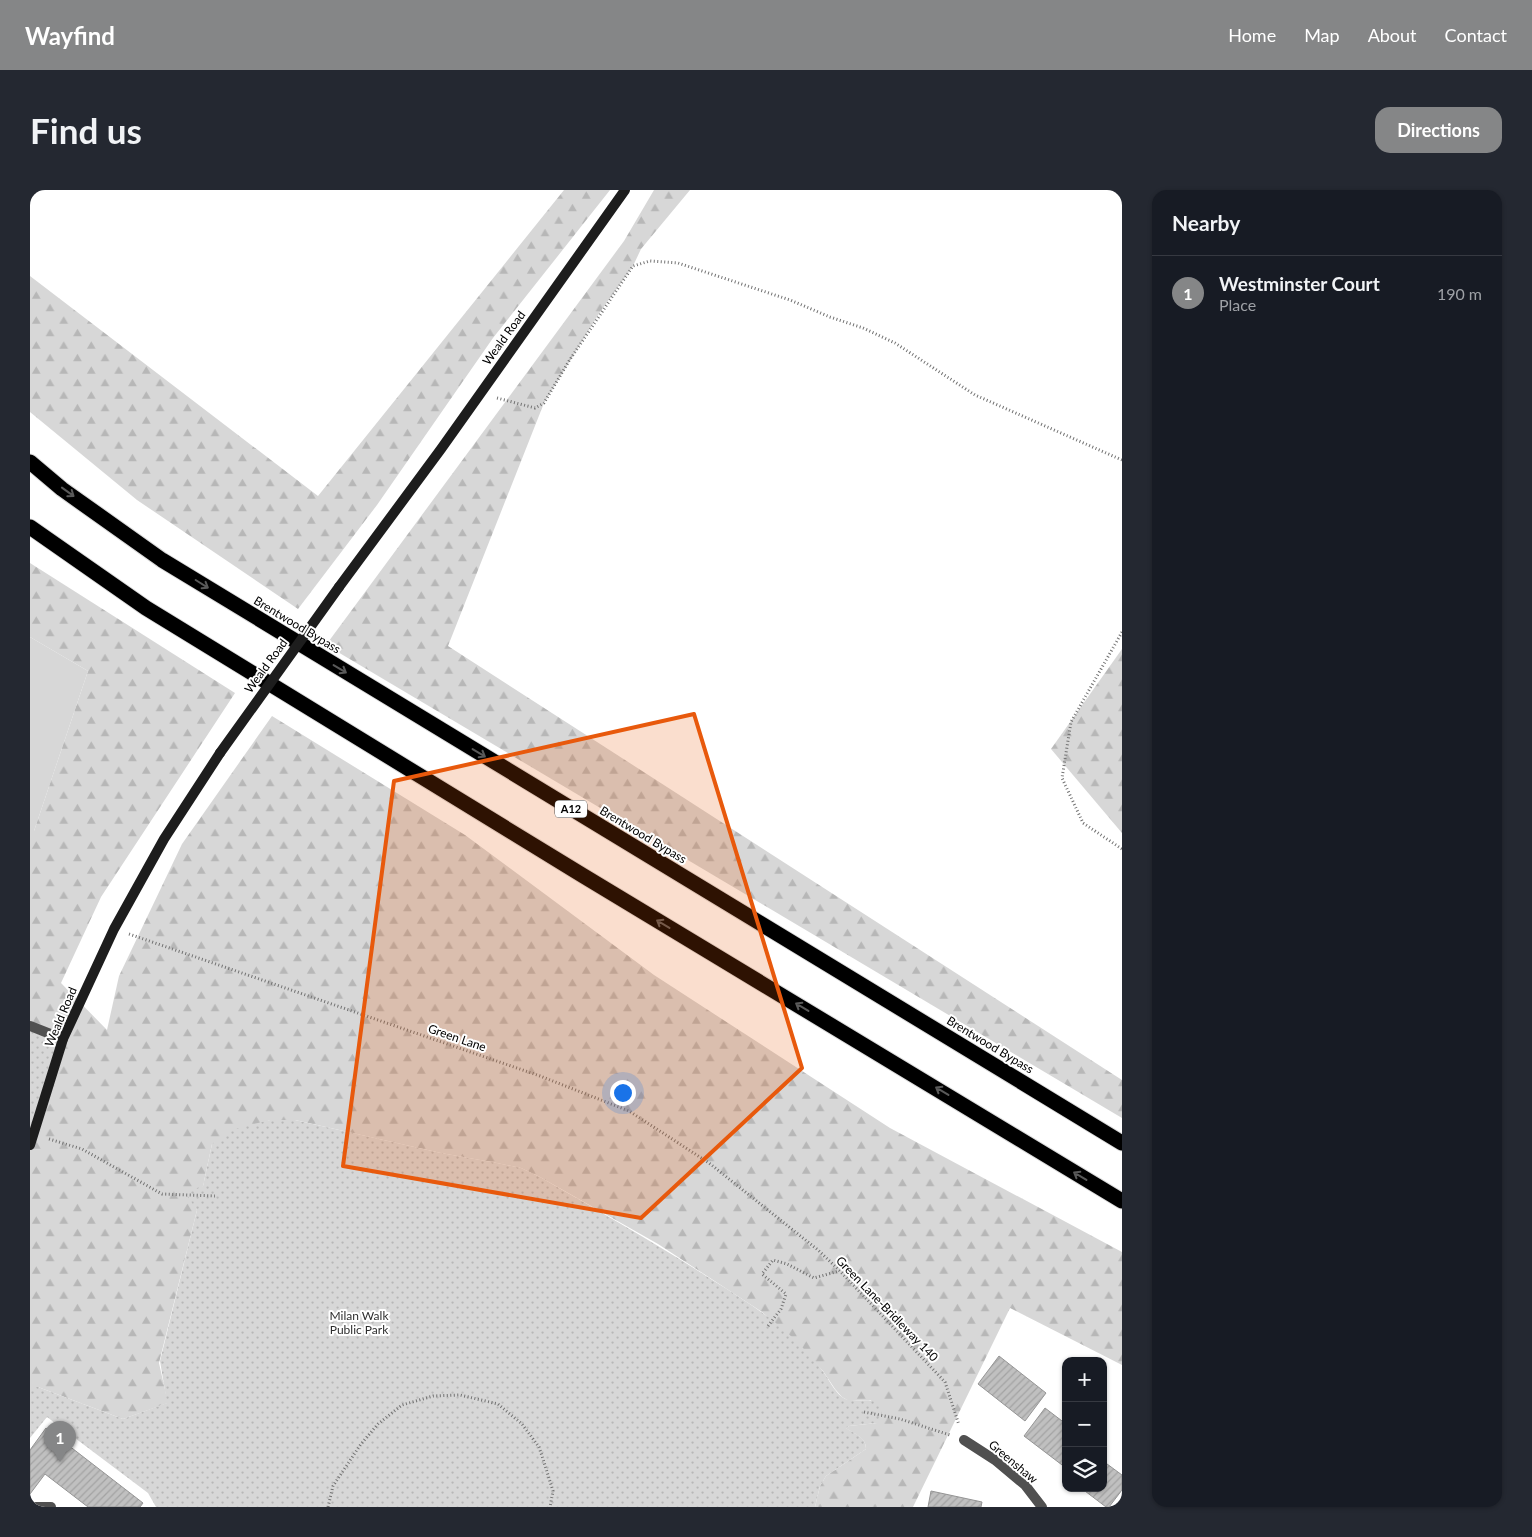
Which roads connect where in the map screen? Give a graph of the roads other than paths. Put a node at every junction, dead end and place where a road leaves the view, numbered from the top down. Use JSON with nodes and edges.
{"nodes":[{"id":1,"x":625,"y":190,"type":"edge"},
{"id":2,"x":30,"y":462,"type":"edge"},
{"id":3,"x":30,"y":527,"type":"edge"},
{"id":4,"x":30,"y":1026,"type":"edge"},
{"id":5,"x":63,"y":1039,"type":"junction"},
{"id":6,"x":1122,"y":1143,"type":"edge"},
{"id":7,"x":30,"y":1145,"type":"edge"},
{"id":8,"x":1122,"y":1201,"type":"edge"},
{"id":9,"x":964,"y":1440,"type":"road end"},
{"id":10,"x":36,"y":1507,"type":"edge"},
{"id":11,"x":51,"y":1507,"type":"edge"},
{"id":12,"x":1042,"y":1507,"type":"edge"}],
"edges":[{"from":1,"to":5,"type":"street","name":"Weald Road","bridge":true},
{"from":2,"to":6,"type":"highway","name":"Brentwood Bypass","number":"A12","one_way":true},
{"from":8,"to":3,"type":"highway","one_way":true},
{"from":4,"to":5,"type":"street"},
{"from":5,"to":7,"type":"street","name":"Weald Road"},
{"from":9,"to":12,"type":"street","name":"Greenshaw"},
{"from":10,"to":11,"type":"street"}]}
